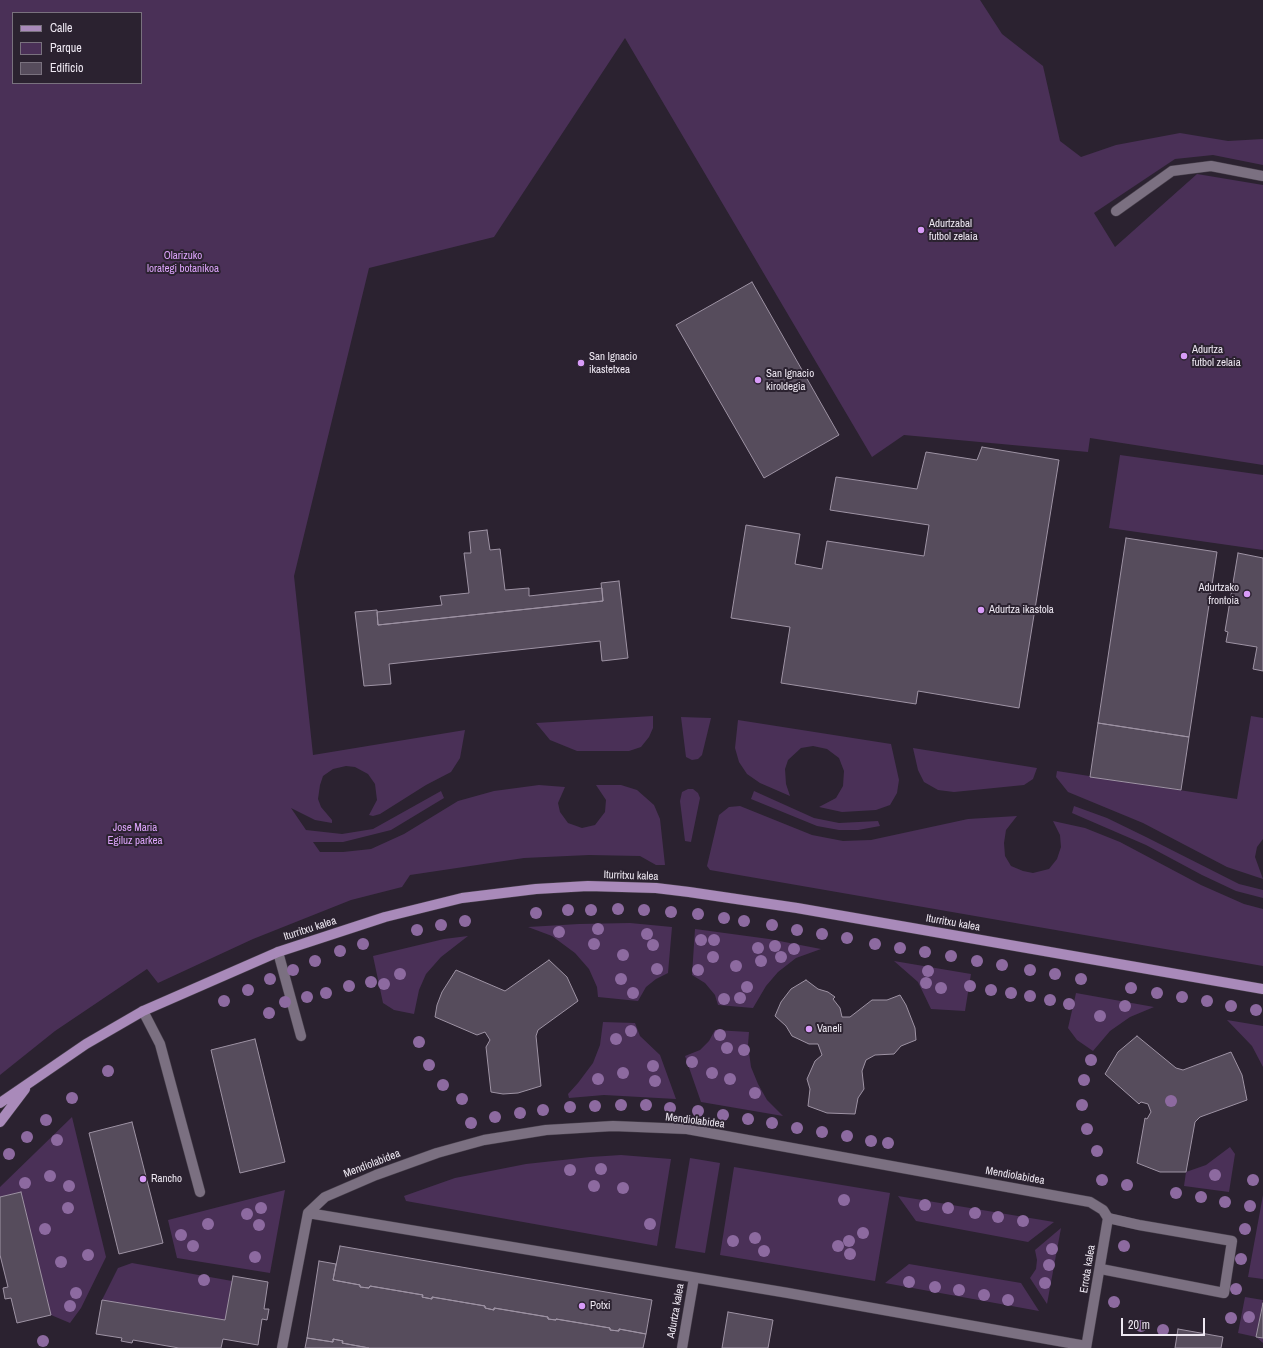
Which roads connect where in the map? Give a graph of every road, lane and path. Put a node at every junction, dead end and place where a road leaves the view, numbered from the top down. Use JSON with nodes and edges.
{"nodes":[{"id":1,"x":1263,"y":176,"type":"edge"},
{"id":2,"x":1116,"y":211,"type":"dead end"},
{"id":3,"x":278,"y":952,"type":"junction"},
{"id":4,"x":1263,"y":989,"type":"edge"},
{"id":5,"x":143,"y":1011,"type":"junction"},
{"id":6,"x":301,"y":1036,"type":"dead end"},
{"id":7,"x":32,"y":1081,"type":"junction"},
{"id":8,"x":0,"y":1103,"type":"edge"},
{"id":9,"x":0,"y":1122,"type":"edge"},
{"id":10,"x":200,"y":1192,"type":"dead end"},
{"id":11,"x":308,"y":1212,"type":"junction"},
{"id":12,"x":1108,"y":1218,"type":"junction"},
{"id":13,"x":1101,"y":1269,"type":"junction"},
{"id":14,"x":694,"y":1278,"type":"junction"},
{"id":15,"x":1086,"y":1347,"type":"edge"},
{"id":16,"x":282,"y":1348,"type":"edge"},
{"id":17,"x":682,"y":1348,"type":"edge"}],
"edges":[{"from":1,"to":2,"type":"street"},
{"from":3,"to":4,"type":"main road","name":"Iturritxu kalea"},
{"from":3,"to":5,"type":"main road","name":"Iturritxu kalea"},
{"from":3,"to":6,"type":"street"},
{"from":5,"to":7,"type":"main road","name":"Iturritxu kalea"},
{"from":5,"to":10,"type":"street"},
{"from":7,"to":8,"type":"main road","name":"Iturritxu kalea"},
{"from":7,"to":9,"type":"main road","name":"Iturritxu kalea"},
{"from":11,"to":12,"type":"street","name":"Mendiolabidea"},
{"from":11,"to":14,"type":"street"},
{"from":11,"to":16,"type":"street"},
{"from":12,"to":13,"type":"street","name":"Errota kalea"},
{"from":12,"to":13,"type":"street"},
{"from":13,"to":15,"type":"street","name":"Errota kalea"},
{"from":14,"to":15,"type":"street"},
{"from":14,"to":17,"type":"street","name":"Adurtza kalea"}]}
